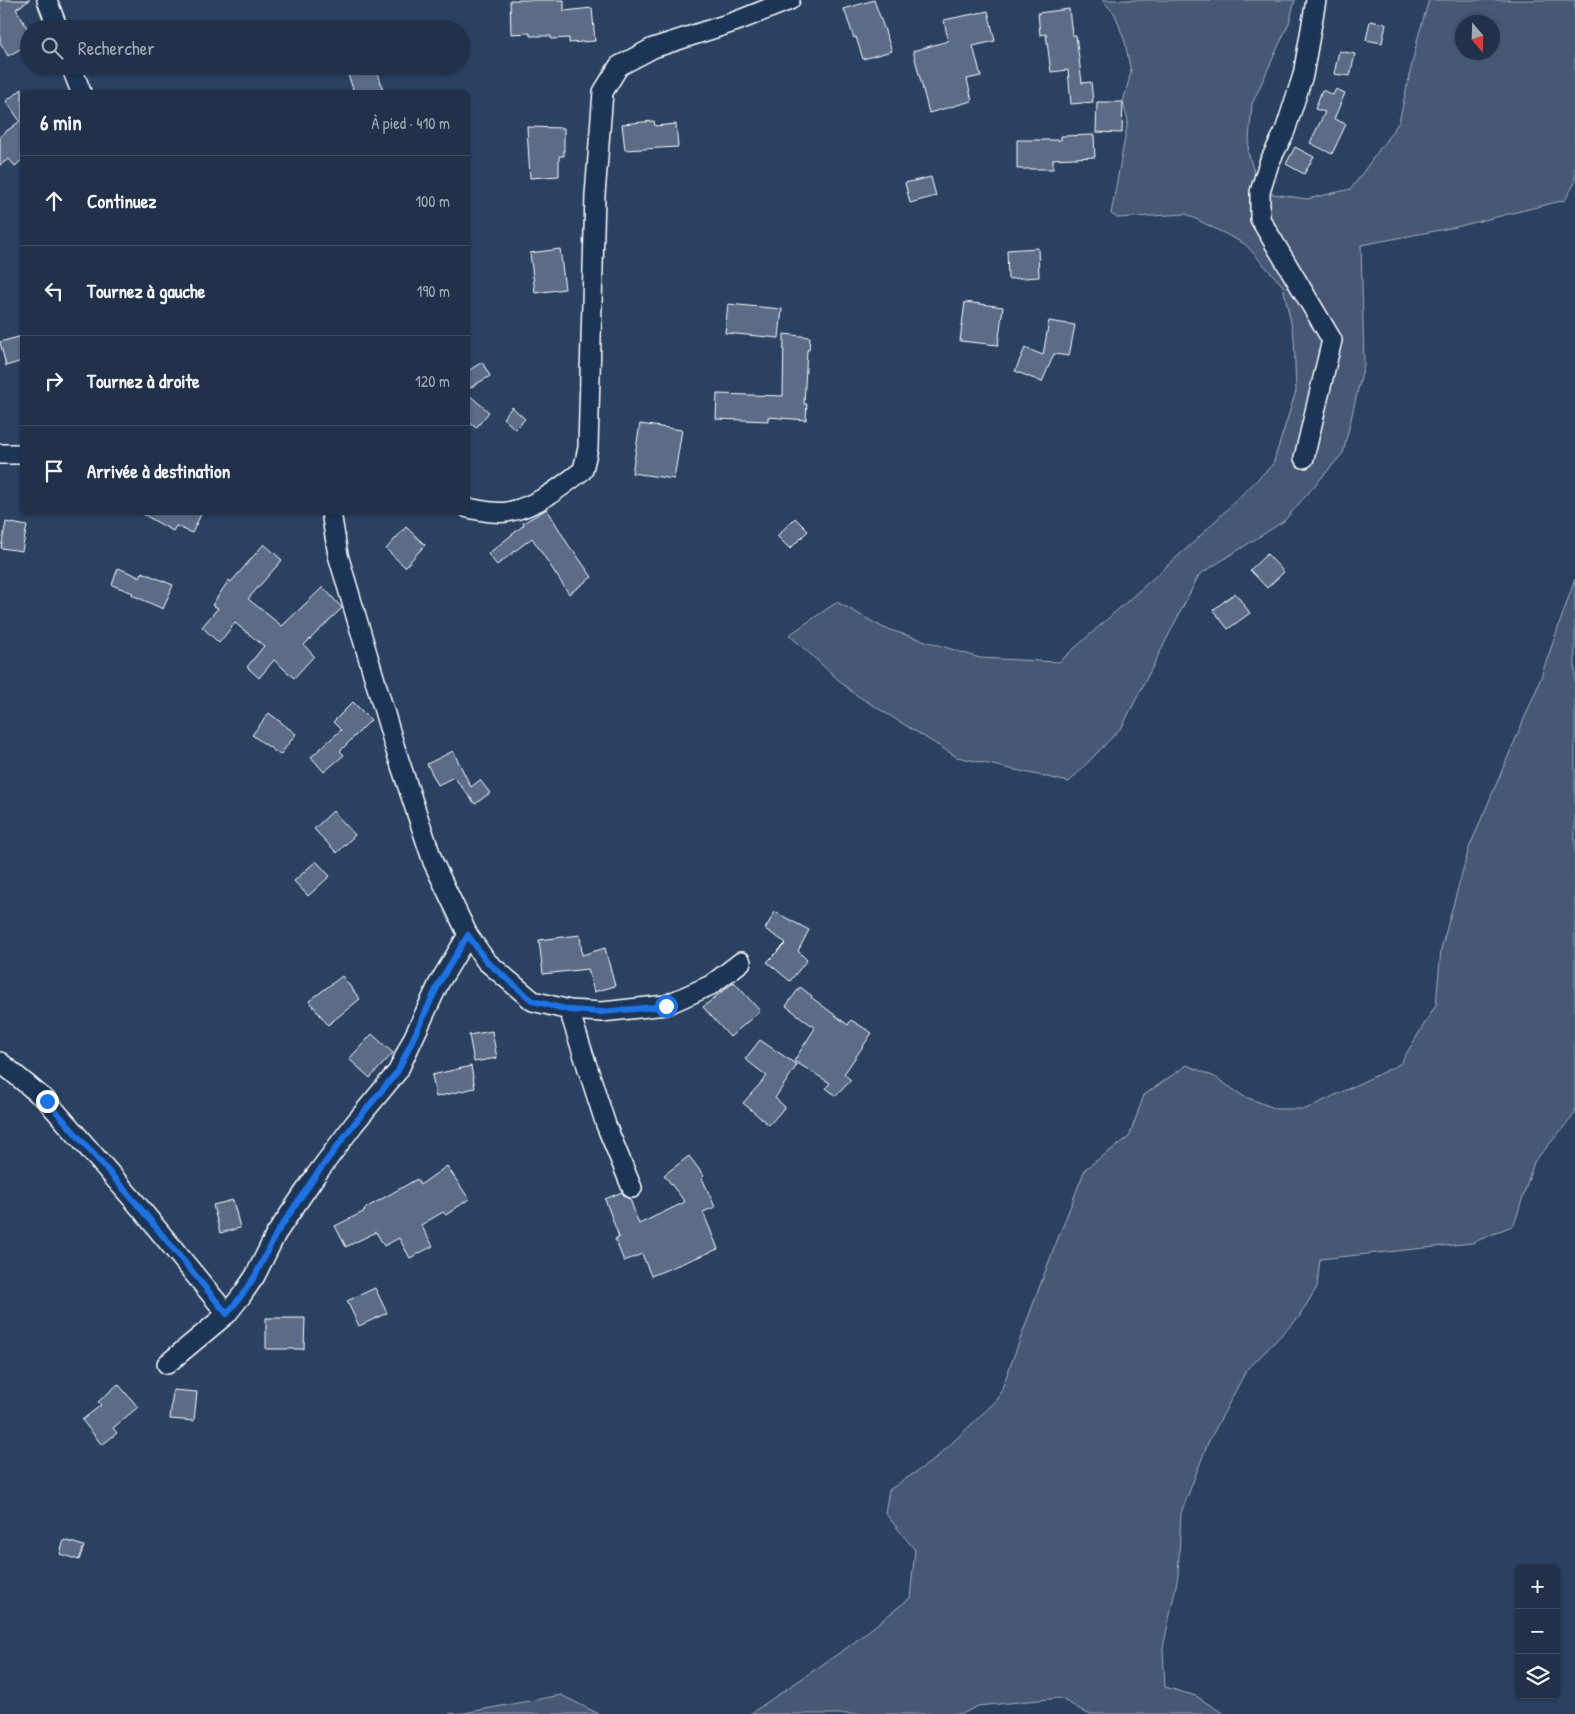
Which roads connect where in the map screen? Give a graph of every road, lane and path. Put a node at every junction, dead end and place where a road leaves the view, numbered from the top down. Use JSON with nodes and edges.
{"nodes":[{"id":1,"x":47,"y":0,"type":"edge"},
{"id":2,"x":790,"y":0,"type":"edge"},
{"id":3,"x":1316,"y":0,"type":"edge"},
{"id":4,"x":55,"y":20,"type":"edge"},
{"id":5,"x":74,"y":75,"type":"edge"},
{"id":6,"x":80,"y":90,"type":"edge"},
{"id":7,"x":0,"y":454,"type":"edge"},
{"id":8,"x":20,"y":454,"type":"edge"},
{"id":9,"x":1304,"y":458,"type":"dead end"},
{"id":10,"x":470,"y":508,"type":"edge"},
{"id":11,"x":332,"y":515,"type":"edge"},
{"id":12,"x":468,"y":935,"type":"junction"},
{"id":13,"x":741,"y":962,"type":"dead end"},
{"id":14,"x":569,"y":1010,"type":"junction"},
{"id":15,"x":0,"y":1062,"type":"edge"},
{"id":16,"x":632,"y":1188,"type":"dead end"},
{"id":17,"x":227,"y":1314,"type":"junction"},
{"id":18,"x":167,"y":1364,"type":"dead end"}],
"edges":[{"from":1,"to":4,"type":"street"},
{"from":2,"to":10,"type":"street"},
{"from":3,"to":9,"type":"street"},
{"from":5,"to":6,"type":"street"},
{"from":7,"to":8,"type":"street"},
{"from":11,"to":12,"type":"street"},
{"from":12,"to":14,"type":"street"},
{"from":12,"to":17,"type":"street"},
{"from":13,"to":14,"type":"street"},
{"from":14,"to":16,"type":"street"},
{"from":15,"to":17,"type":"street"},
{"from":17,"to":18,"type":"street"}]}
